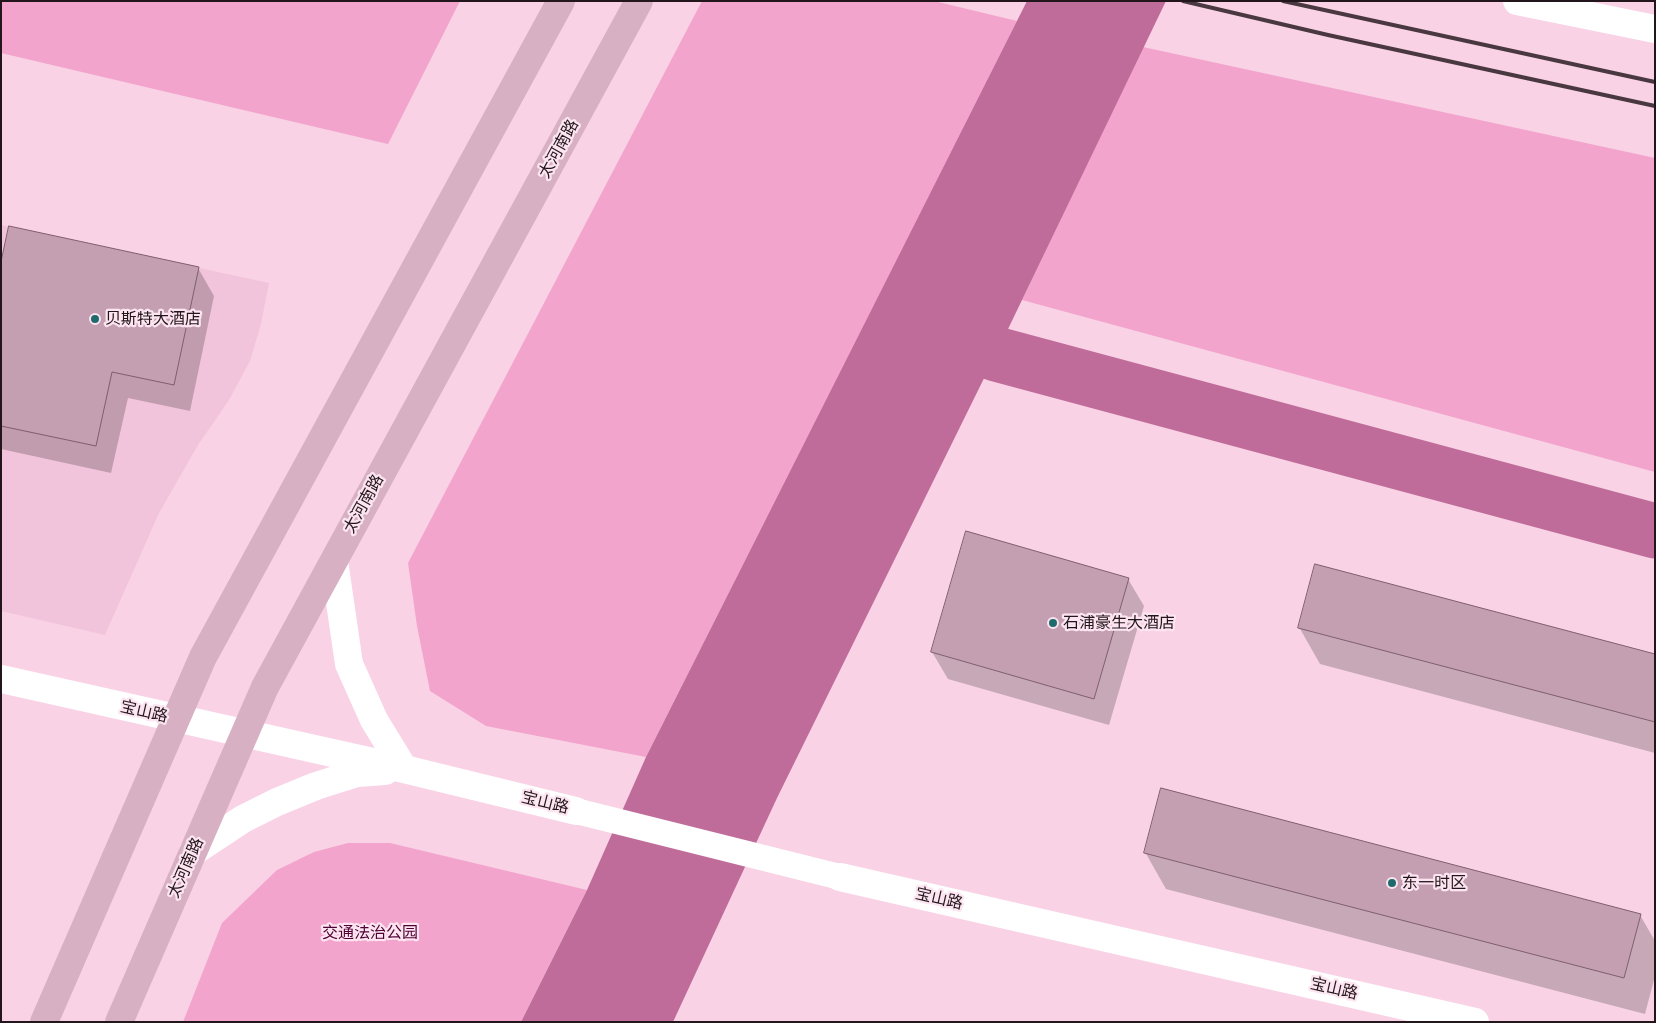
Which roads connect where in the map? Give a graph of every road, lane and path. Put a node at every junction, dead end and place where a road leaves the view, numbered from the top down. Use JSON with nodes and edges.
{"nodes":[{"id":1,"x":561,"y":1,"type":"edge"},
{"id":2,"x":639,"y":1,"type":"edge"},
{"id":3,"x":1517,"y":1,"type":"edge"},
{"id":4,"x":1655,"y":29,"type":"edge"},
{"id":5,"x":334,"y":561,"type":"junction"},
{"id":6,"x":1,"y":680,"type":"edge"},
{"id":7,"x":176,"y":719,"type":"junction"},
{"id":8,"x":244,"y":734,"type":"junction"},
{"id":9,"x":404,"y":769,"type":"junction"},
{"id":10,"x":576,"y":811,"type":"joint"},
{"id":11,"x":193,"y":852,"type":"junction"},
{"id":12,"x":840,"y":877,"type":"joint"},
{"id":13,"x":44,"y":1022,"type":"edge"},
{"id":14,"x":119,"y":1022,"type":"edge"},
{"id":15,"x":1475,"y":1022,"type":"edge"}],
"edges":[{"from":1,"to":7,"type":"main road"},
{"from":2,"to":5,"type":"main road","name":"太河南路"},
{"from":3,"to":4,"type":"street"},
{"from":5,"to":8,"type":"main road","name":"太河南路"},
{"from":5,"to":9,"type":"street"},
{"from":6,"to":7,"type":"street","name":"宝山路"},
{"from":7,"to":8,"type":"street","name":"宝山路"},
{"from":7,"to":13,"type":"main road"},
{"from":8,"to":9,"type":"street","name":"宝山路"},
{"from":8,"to":11,"type":"main road","name":"太河南路"},
{"from":9,"to":10,"type":"street","name":"宝山路"},
{"from":9,"to":11,"type":"street"},
{"from":10,"to":12,"type":"street","name":"宝山路"},
{"from":11,"to":14,"type":"main road","name":"太河南路"},
{"from":12,"to":15,"type":"street","name":"宝山路"}]}
